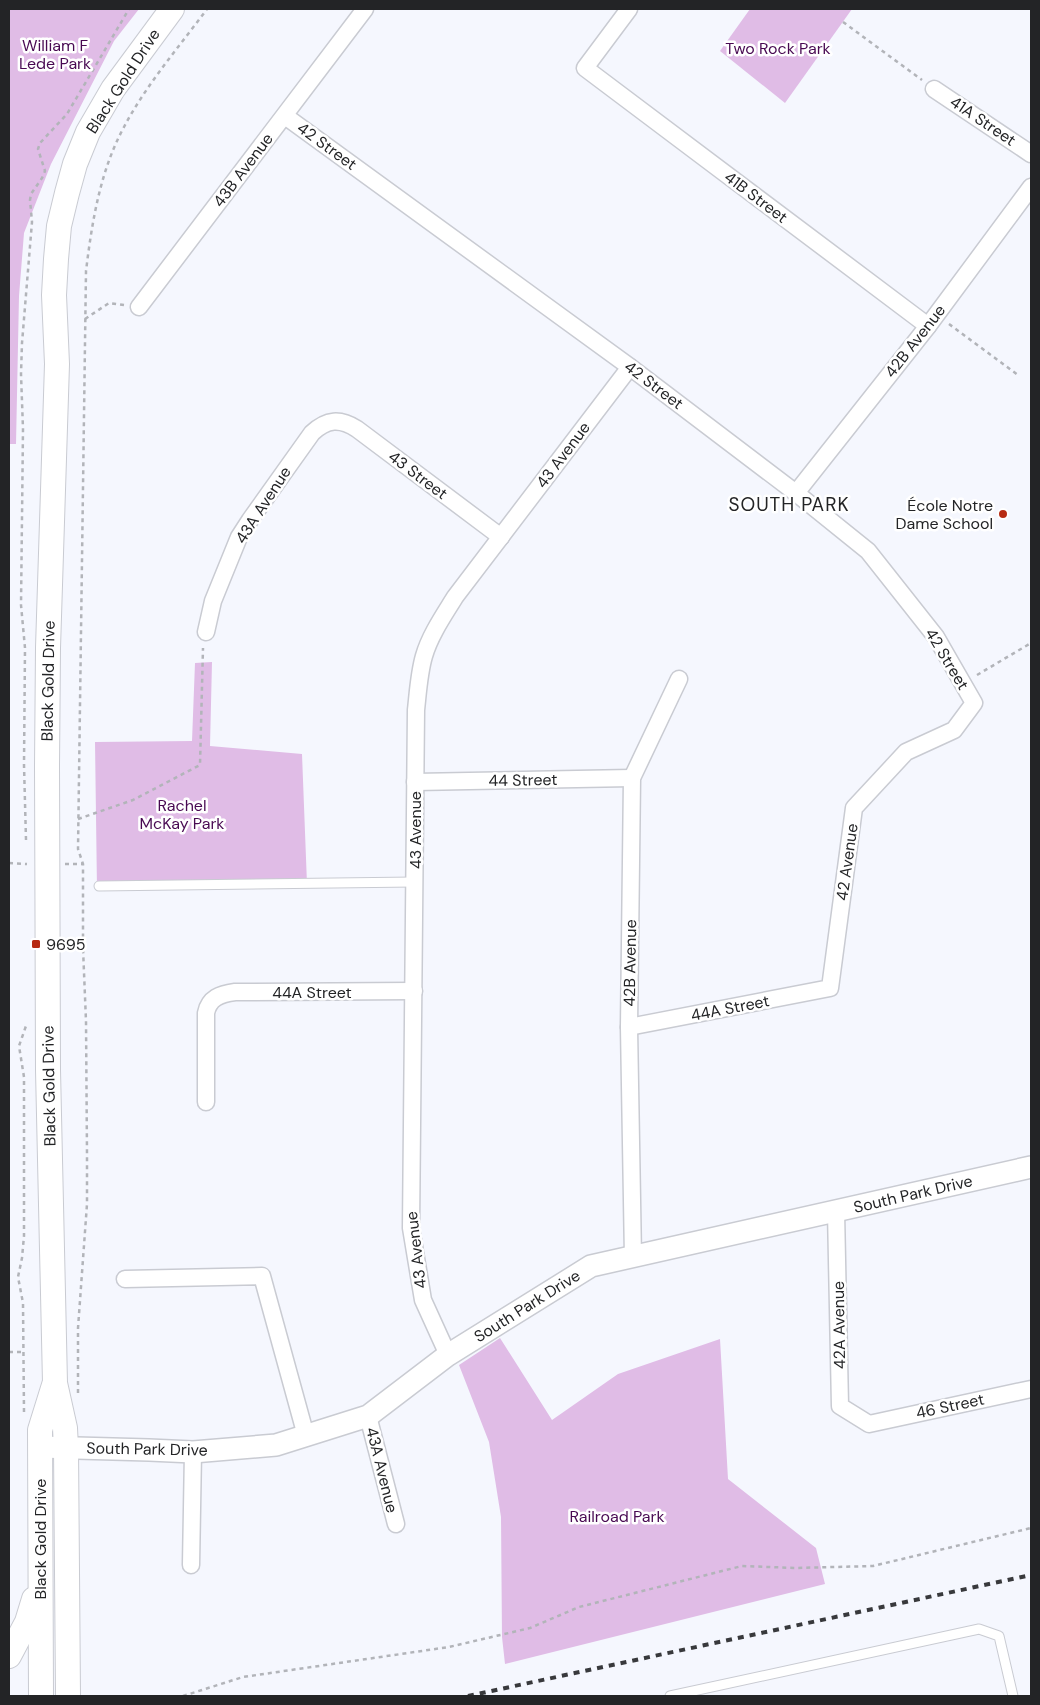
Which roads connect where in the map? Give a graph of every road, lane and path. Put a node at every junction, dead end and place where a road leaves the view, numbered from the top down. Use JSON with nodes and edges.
{"nodes":[{"id":1,"x":172,"y":9,"type":"edge"},
{"id":2,"x":207,"y":9,"type":"edge"},
{"id":3,"x":365,"y":9,"type":"edge"},
{"id":4,"x":629,"y":9,"type":"edge"},
{"id":5,"x":842,"y":22,"type":"dead end"},
{"id":6,"x":934,"y":88,"type":"joint"},
{"id":7,"x":285,"y":116,"type":"junction"},
{"id":8,"x":1031,"y":154,"type":"edge"},
{"id":9,"x":1031,"y":188,"type":"edge"},
{"id":10,"x":139,"y":307,"type":"joint"},
{"id":11,"x":85,"y":319,"type":"junction"},
{"id":12,"x":932,"y":320,"type":"junction"},
{"id":13,"x":630,"y":367,"type":"junction"},
{"id":14,"x":1018,"y":375,"type":"dead end"},
{"id":15,"x":332,"y":420,"type":"joint"},
{"id":16,"x":796,"y":493,"type":"junction"},
{"id":17,"x":501,"y":537,"type":"junction"},
{"id":18,"x":206,"y":632,"type":"joint"},
{"id":19,"x":1031,"y":644,"type":"edge"},
{"id":20,"x":679,"y":680,"type":"dead end"},
{"id":21,"x":962,"y":683,"type":"junction"},
{"id":22,"x":974,"y":703,"type":"joint"},
{"id":23,"x":632,"y":778,"type":"junction"},
{"id":24,"x":415,"y":782,"type":"junction"},
{"id":25,"x":78,"y":819,"type":"junction"},
{"id":26,"x":414,"y":882,"type":"junction"},
{"id":27,"x":99,"y":886,"type":"dead end"},
{"id":28,"x":830,"y":988,"type":"joint"},
{"id":29,"x":414,"y":991,"type":"junction"},
{"id":30,"x":629,"y":1027,"type":"junction"},
{"id":31,"x":206,"y":1102,"type":"dead end"},
{"id":32,"x":1031,"y":1167,"type":"edge"},
{"id":33,"x":836,"y":1211,"type":"junction"},
{"id":34,"x":633,"y":1258,"type":"junction"},
{"id":35,"x":125,"y":1279,"type":"dead end"},
{"id":36,"x":9,"y":1352,"type":"edge"},
{"id":37,"x":23,"y":1352,"type":"dead end"},
{"id":38,"x":448,"y":1355,"type":"junction"},
{"id":39,"x":54,"y":1383,"type":"junction"},
{"id":40,"x":1031,"y":1389,"type":"edge"},
{"id":41,"x":78,"y":1401,"type":"dead end"},
{"id":42,"x":368,"y":1416,"type":"junction"},
{"id":43,"x":869,"y":1424,"type":"joint"},
{"id":44,"x":306,"y":1436,"type":"junction"},
{"id":45,"x":40,"y":1447,"type":"junction"},
{"id":46,"x":66,"y":1448,"type":"junction"},
{"id":47,"x":193,"y":1452,"type":"junction"},
{"id":48,"x":396,"y":1524,"type":"dead end"},
{"id":49,"x":1031,"y":1528,"type":"edge"},
{"id":50,"x":191,"y":1565,"type":"dead end"},
{"id":51,"x":40,"y":1570,"type":"junction"},
{"id":52,"x":9,"y":1656,"type":"edge"},
{"id":53,"x":41,"y":1696,"type":"edge"},
{"id":54,"x":68,"y":1696,"type":"edge"},
{"id":55,"x":183,"y":1696,"type":"edge"},
{"id":56,"x":670,"y":1696,"type":"edge"},
{"id":57,"x":1012,"y":1696,"type":"edge"}],
"edges":[{"from":1,"to":39,"type":"main road","name":"Black Gold Drive"},
{"from":2,"to":11,"type":"path"},
{"from":3,"to":7,"type":"street","name":"43B Avenue"},
{"from":4,"to":12,"type":"street","name":"41B Street"},
{"from":5,"to":6,"type":"path"},
{"from":6,"to":8,"type":"street","name":"41A Street"},
{"from":7,"to":10,"type":"street","name":"43B Avenue"},
{"from":7,"to":13,"type":"street","name":"42 Street"},
{"from":9,"to":12,"type":"street","name":"42B Avenue"},
{"from":10,"to":11,"type":"path"},
{"from":11,"to":25,"type":"path"},
{"from":12,"to":14,"type":"path"},
{"from":12,"to":16,"type":"street","name":"42B Avenue"},
{"from":13,"to":16,"type":"street","name":"42 Street"},
{"from":13,"to":17,"type":"street","name":"43 Avenue"},
{"from":15,"to":17,"type":"street","name":"43 Street"},
{"from":15,"to":18,"type":"street","name":"43A Avenue"},
{"from":16,"to":21,"type":"street","name":"42 Street"},
{"from":17,"to":24,"type":"street","name":"43 Avenue"},
{"from":18,"to":25,"type":"path"},
{"from":19,"to":21,"type":"path"},
{"from":20,"to":23,"type":"street","name":"42B Avenue"},
{"from":21,"to":22,"type":"street","name":"42 Street"},
{"from":22,"to":28,"type":"street","name":"42 Avenue"},
{"from":23,"to":24,"type":"street","name":"44 Street"},
{"from":23,"to":30,"type":"street","name":"42B Avenue"},
{"from":24,"to":26,"type":"street","name":"43 Avenue"},
{"from":25,"to":41,"type":"path"},
{"from":26,"to":27,"type":"lane"},
{"from":26,"to":29,"type":"street","name":"43 Avenue"},
{"from":28,"to":30,"type":"street","name":"44A Street"},
{"from":29,"to":31,"type":"street","name":"44A Street"},
{"from":29,"to":38,"type":"street","name":"43 Avenue"},
{"from":30,"to":34,"type":"street","name":"42B Avenue"},
{"from":32,"to":33,"type":"street","name":"South Park Drive"},
{"from":33,"to":34,"type":"street","name":"South Park Drive"},
{"from":33,"to":43,"type":"street","name":"42A Avenue"},
{"from":34,"to":38,"type":"street","name":"South Park Drive"},
{"from":35,"to":44,"type":"street"},
{"from":36,"to":37,"type":"path"},
{"from":38,"to":42,"type":"street","name":"South Park Drive"},
{"from":39,"to":45,"type":"main road","name":"Black Gold Drive"},
{"from":39,"to":46,"type":"main road","name":"Black Gold Drive"},
{"from":40,"to":43,"type":"street","name":"46 Street"},
{"from":42,"to":44,"type":"street","name":"South Park Drive"},
{"from":42,"to":48,"type":"street","name":"43A Avenue"},
{"from":44,"to":47,"type":"street","name":"South Park Drive"},
{"from":45,"to":46,"type":"street","name":"South Park Drive"},
{"from":45,"to":51,"type":"main road","name":"Black Gold Drive"},
{"from":46,"to":47,"type":"street","name":"South Park Drive"},
{"from":46,"to":54,"type":"main road","name":"Black Gold Drive"},
{"from":47,"to":50,"type":"street"},
{"from":49,"to":55,"type":"path"},
{"from":51,"to":52,"type":"main road"},
{"from":51,"to":53,"type":"main road","name":"Black Gold Drive"},
{"from":56,"to":57,"type":"lane"}]}
